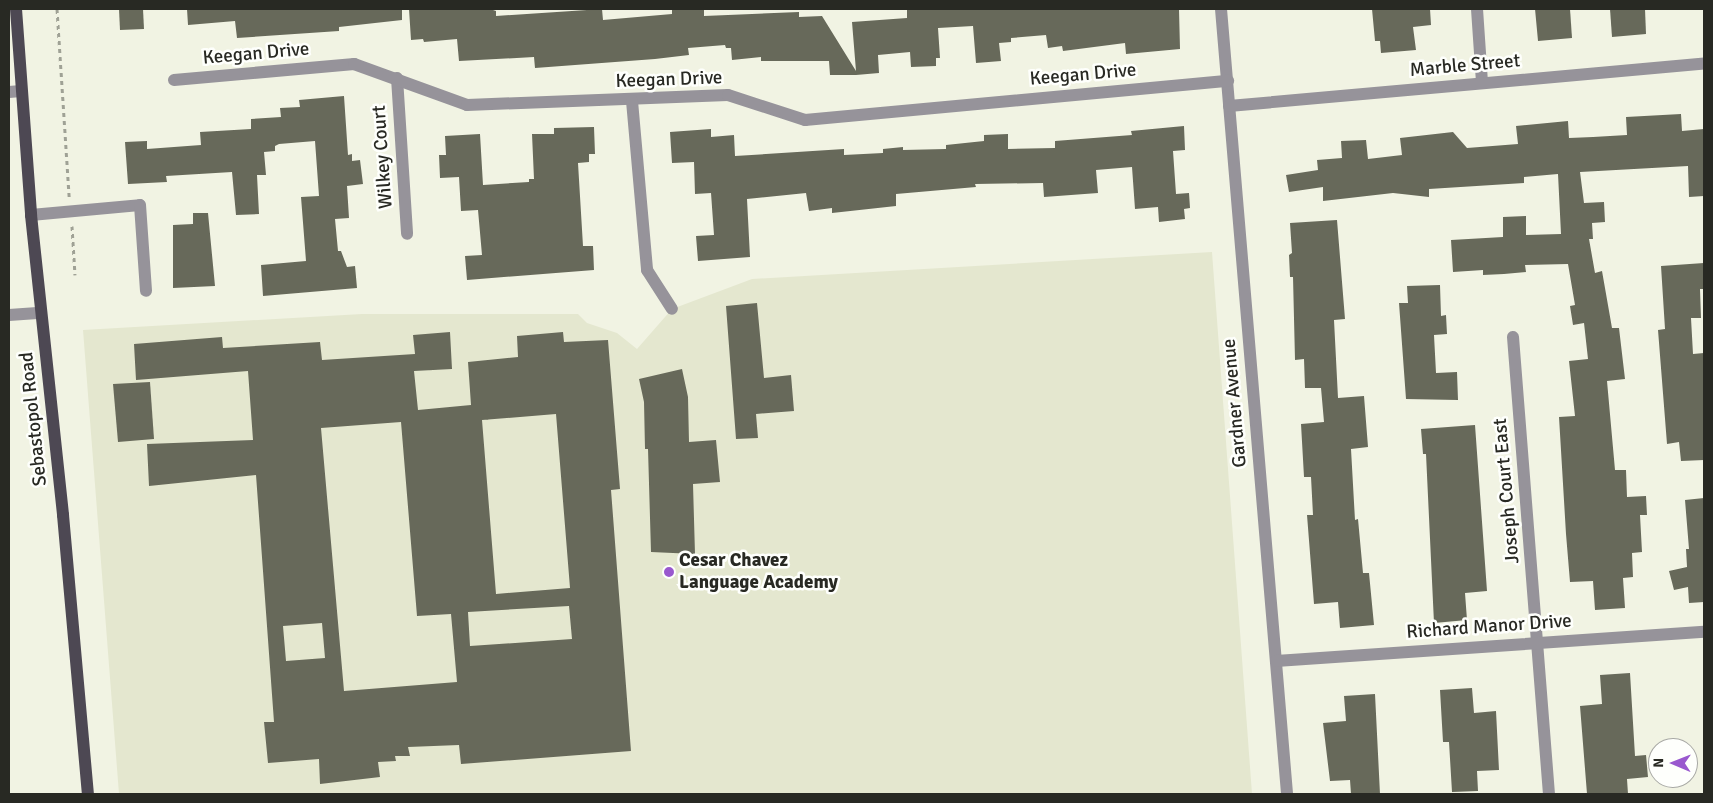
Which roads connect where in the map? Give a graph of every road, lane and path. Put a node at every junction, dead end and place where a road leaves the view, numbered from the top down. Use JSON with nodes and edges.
{"nodes":[{"id":1,"x":16,"y":9,"type":"edge"},
{"id":2,"x":57,"y":9,"type":"edge"},
{"id":3,"x":1221,"y":9,"type":"edge"},
{"id":4,"x":1477,"y":9,"type":"edge"},
{"id":5,"x":1704,"y":64,"type":"edge"},
{"id":6,"x":397,"y":78,"type":"junction"},
{"id":7,"x":174,"y":80,"type":"dead end"},
{"id":8,"x":1228,"y":81,"type":"junction"},
{"id":9,"x":1482,"y":83,"type":"junction"},
{"id":10,"x":15,"y":91,"type":"edge"},
{"id":11,"x":632,"y":100,"type":"junction"},
{"id":12,"x":1230,"y":106,"type":"junction"},
{"id":13,"x":70,"y":211,"type":"junction"},
{"id":14,"x":32,"y":215,"type":"junction"},
{"id":15,"x":407,"y":234,"type":"dead end"},
{"id":16,"x":75,"y":275,"type":"dead end"},
{"id":17,"x":146,"y":291,"type":"dead end"},
{"id":18,"x":672,"y":309,"type":"dead end"},
{"id":19,"x":41,"y":313,"type":"junction"},
{"id":20,"x":9,"y":315,"type":"edge"},
{"id":21,"x":1513,"y":337,"type":"dead end"},
{"id":22,"x":1704,"y":632,"type":"edge"},
{"id":23,"x":1538,"y":643,"type":"junction"},
{"id":24,"x":1276,"y":661,"type":"junction"},
{"id":25,"x":88,"y":794,"type":"edge"},
{"id":26,"x":1287,"y":794,"type":"edge"},
{"id":27,"x":1549,"y":794,"type":"edge"}],
"edges":[{"from":1,"to":10,"type":"main road","name":"Sebastopol Road"},
{"from":2,"to":13,"type":"path"},
{"from":3,"to":8,"type":"street","name":"Gardner Avenue"},
{"from":4,"to":9,"type":"street"},
{"from":5,"to":9,"type":"street","name":"Marble Street"},
{"from":6,"to":7,"type":"street","name":"Keegan Drive"},
{"from":6,"to":11,"type":"street","name":"Keegan Drive"},
{"from":6,"to":15,"type":"street","name":"Wilkey Court"},
{"from":8,"to":11,"type":"street","name":"Keegan Drive"},
{"from":8,"to":12,"type":"street","name":"Gardner Avenue"},
{"from":9,"to":12,"type":"street","name":"Marble Street"},
{"from":10,"to":14,"type":"main road","name":"Sebastopol Road"},
{"from":11,"to":18,"type":"street"},
{"from":12,"to":24,"type":"street","name":"Gardner Avenue"},
{"from":13,"to":14,"type":"street"},
{"from":13,"to":16,"type":"path"},
{"from":13,"to":17,"type":"street"},
{"from":14,"to":19,"type":"main road","name":"Sebastopol Road"},
{"from":19,"to":20,"type":"street"},
{"from":19,"to":25,"type":"main road","name":"Sebastopol Road"},
{"from":21,"to":23,"type":"street","name":"Joseph Court East"},
{"from":22,"to":23,"type":"street","name":"Richard Manor Drive"},
{"from":23,"to":24,"type":"street","name":"Richard Manor Drive"},
{"from":23,"to":27,"type":"street","name":"Joseph Court East"},
{"from":24,"to":26,"type":"street","name":"Gardner Avenue"}]}
